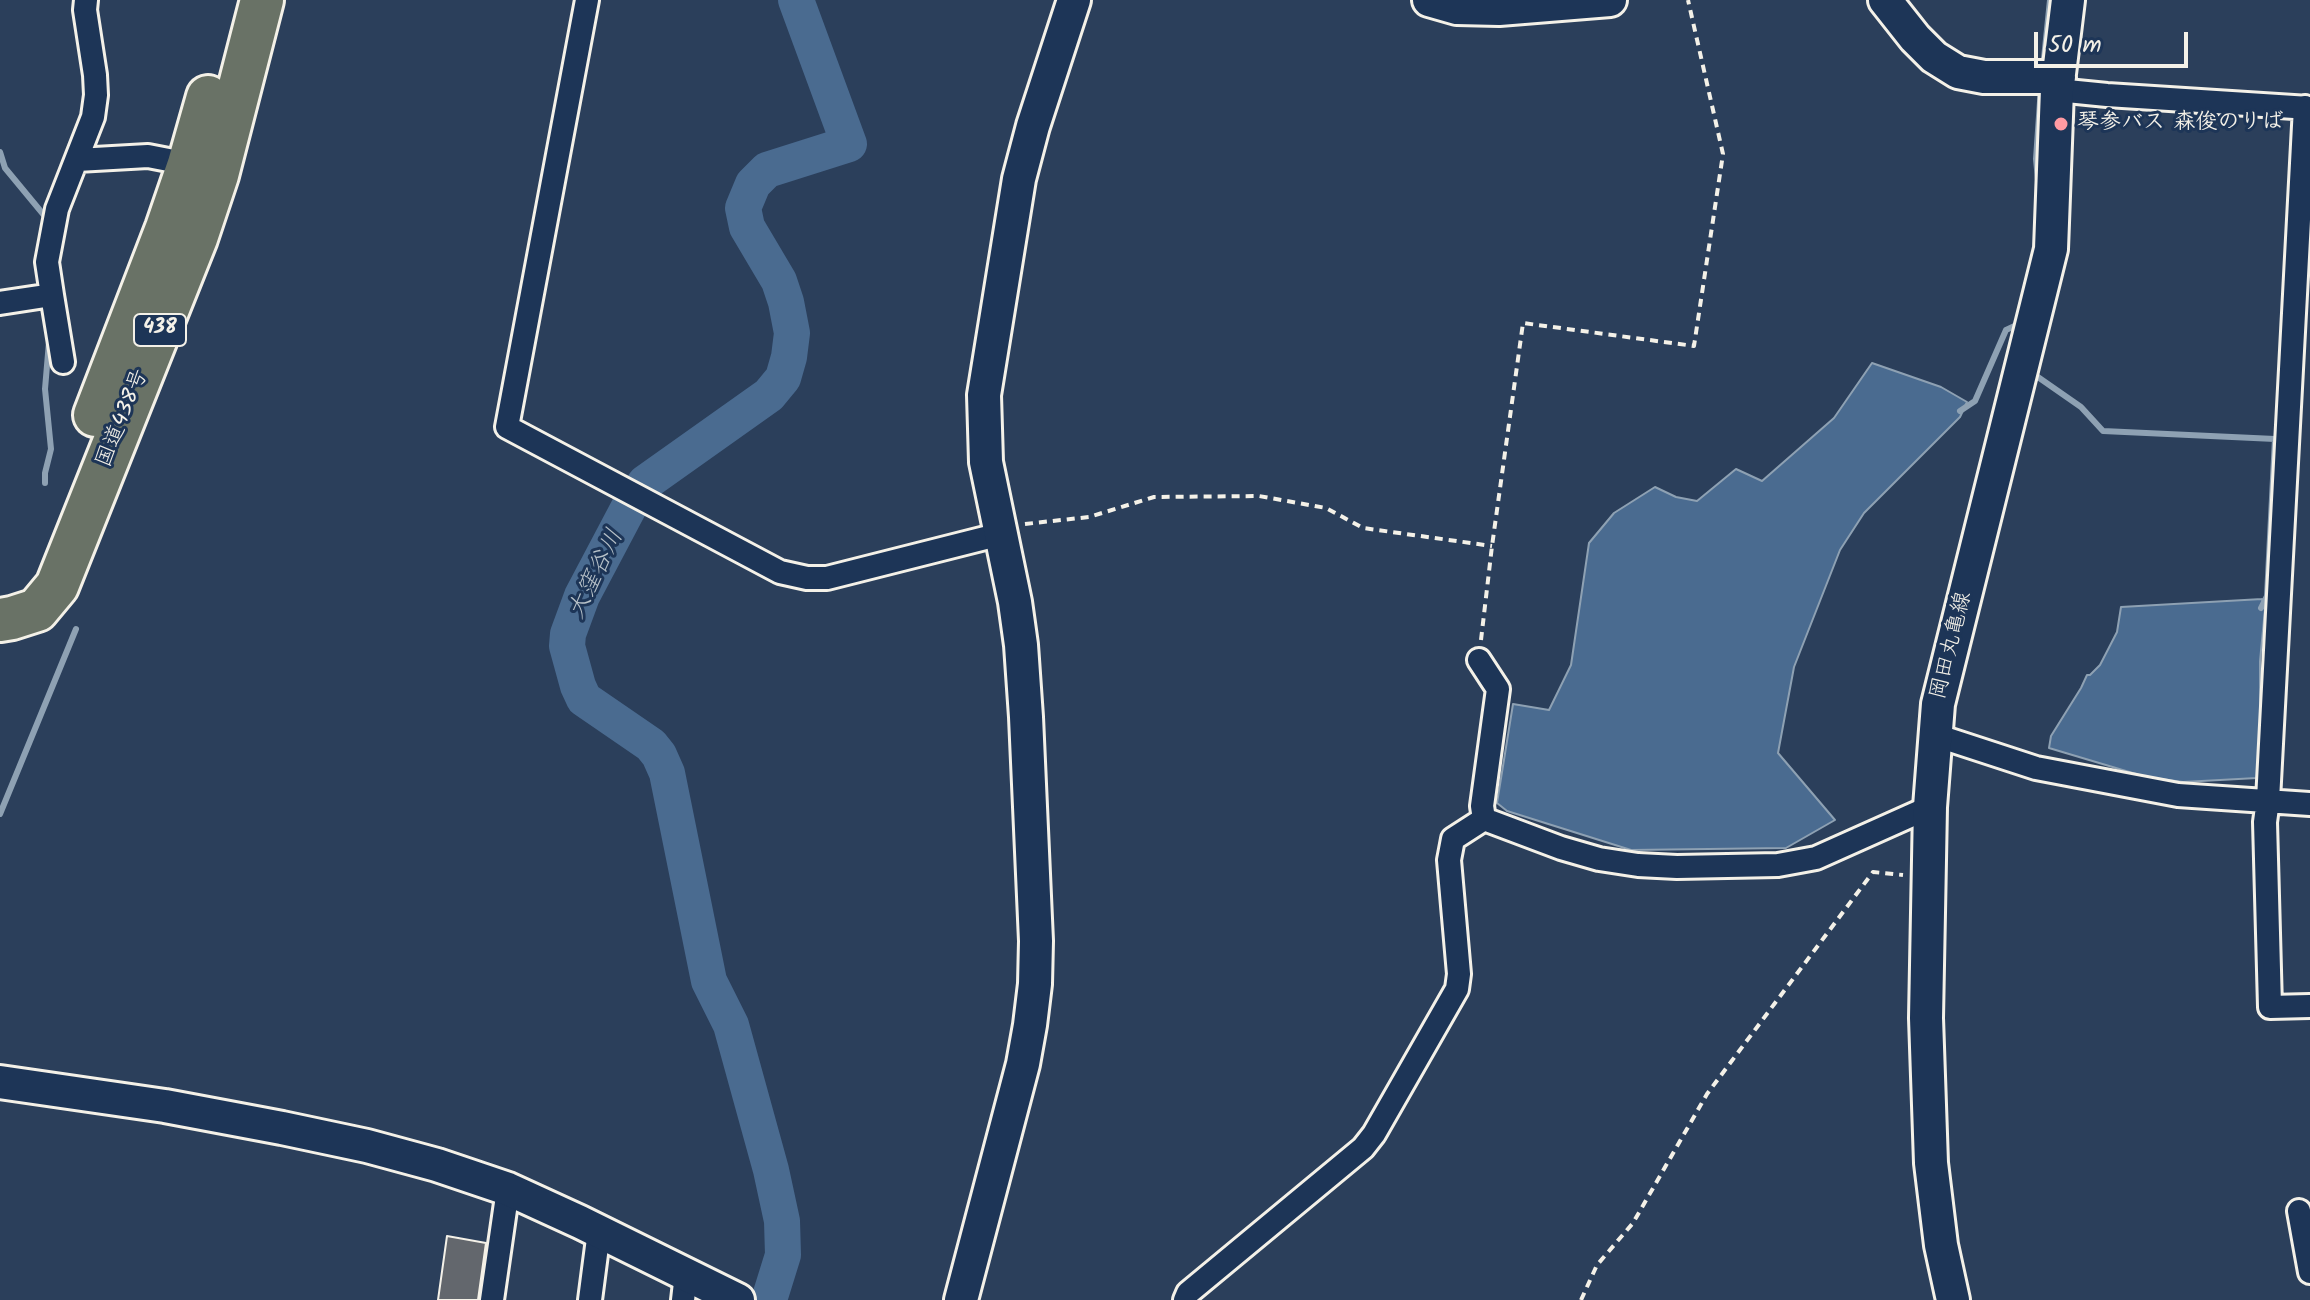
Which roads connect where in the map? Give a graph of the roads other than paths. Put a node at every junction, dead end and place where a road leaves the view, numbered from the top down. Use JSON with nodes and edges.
{"nodes":[{"id":1,"x":86,"y":0,"type":"edge"},
{"id":2,"x":235,"y":0,"type":"edge"},
{"id":3,"x":262,"y":0,"type":"edge"},
{"id":4,"x":587,"y":0,"type":"edge"},
{"id":5,"x":1074,"y":0,"type":"edge"},
{"id":6,"x":1429,"y":0,"type":"edge"},
{"id":7,"x":1610,"y":0,"type":"edge"},
{"id":8,"x":1885,"y":0,"type":"edge"},
{"id":9,"x":2068,"y":0,"type":"edge"},
{"id":10,"x":2050,"y":80,"type":"junction"},
{"id":11,"x":2308,"y":108,"type":"edge"},
{"id":12,"x":77,"y":160,"type":"junction"},
{"id":13,"x":189,"y":164,"type":"junction"},
{"id":14,"x":48,"y":296,"type":"junction"},
{"id":15,"x":0,"y":303,"type":"edge"},
{"id":16,"x":63,"y":362,"type":"dead end"},
{"id":17,"x":1000,"y":530,"type":"junction"},
{"id":18,"x":0,"y":597,"type":"edge"},
{"id":19,"x":0,"y":620,"type":"edge"},
{"id":20,"x":1479,"y":660,"type":"road end"},
{"id":21,"x":1935,"y":735,"type":"junction"},
{"id":22,"x":2268,"y":800,"type":"junction"},
{"id":23,"x":2310,"y":804,"type":"edge"},
{"id":24,"x":1930,"y":807,"type":"junction"},
{"id":25,"x":1484,"y":819,"type":"junction"},
{"id":26,"x":2310,"y":1006,"type":"edge"},
{"id":27,"x":0,"y":1082,"type":"edge"},
{"id":28,"x":508,"y":1189,"type":"junction"},
{"id":29,"x":2299,"y":1211,"type":"dead end"},
{"id":30,"x":599,"y":1231,"type":"junction"},
{"id":31,"x":2310,"y":1272,"type":"edge"},
{"id":32,"x":684,"y":1287,"type":"edge"},
{"id":33,"x":492,"y":1300,"type":"edge"},
{"id":34,"x":590,"y":1300,"type":"edge"},
{"id":35,"x":738,"y":1300,"type":"edge"},
{"id":36,"x":961,"y":1300,"type":"edge"},
{"id":37,"x":1185,"y":1300,"type":"edge"},
{"id":38,"x":1953,"y":1300,"type":"edge"}],
"edges":[{"from":1,"to":12,"type":"street"},
{"from":2,"to":13,"type":"highway","name":"国道438号","number":"438"},
{"from":3,"to":19,"type":"highway","name":"国道438号","number":"438"},
{"from":4,"to":17,"type":"street"},
{"from":5,"to":17,"type":"street"},
{"from":6,"to":7,"type":"street"},
{"from":8,"to":10,"type":"street"},
{"from":9,"to":10,"type":"street","name":"岡田丸亀線"},
{"from":10,"to":11,"type":"street"},
{"from":10,"to":21,"type":"street","name":"岡田丸亀線"},
{"from":11,"to":22,"type":"street"},
{"from":12,"to":13,"type":"street"},
{"from":12,"to":14,"type":"street"},
{"from":13,"to":18,"type":"highway","name":"国道438号","number":"438"},
{"from":14,"to":15,"type":"street"},
{"from":14,"to":16,"type":"street"},
{"from":17,"to":36,"type":"street"},
{"from":20,"to":25,"type":"street"},
{"from":21,"to":22,"type":"street"},
{"from":21,"to":24,"type":"street","name":"岡田丸亀線"},
{"from":22,"to":23,"type":"street"},
{"from":22,"to":26,"type":"street"},
{"from":24,"to":25,"type":"street"},
{"from":24,"to":38,"type":"street","name":"岡田丸亀線"},
{"from":25,"to":37,"type":"street"},
{"from":27,"to":28,"type":"street"},
{"from":28,"to":30,"type":"street"},
{"from":28,"to":33,"type":"street"},
{"from":29,"to":31,"type":"street"},
{"from":30,"to":32,"type":"street"},
{"from":30,"to":34,"type":"street"},
{"from":32,"to":35,"type":"street"}]}
